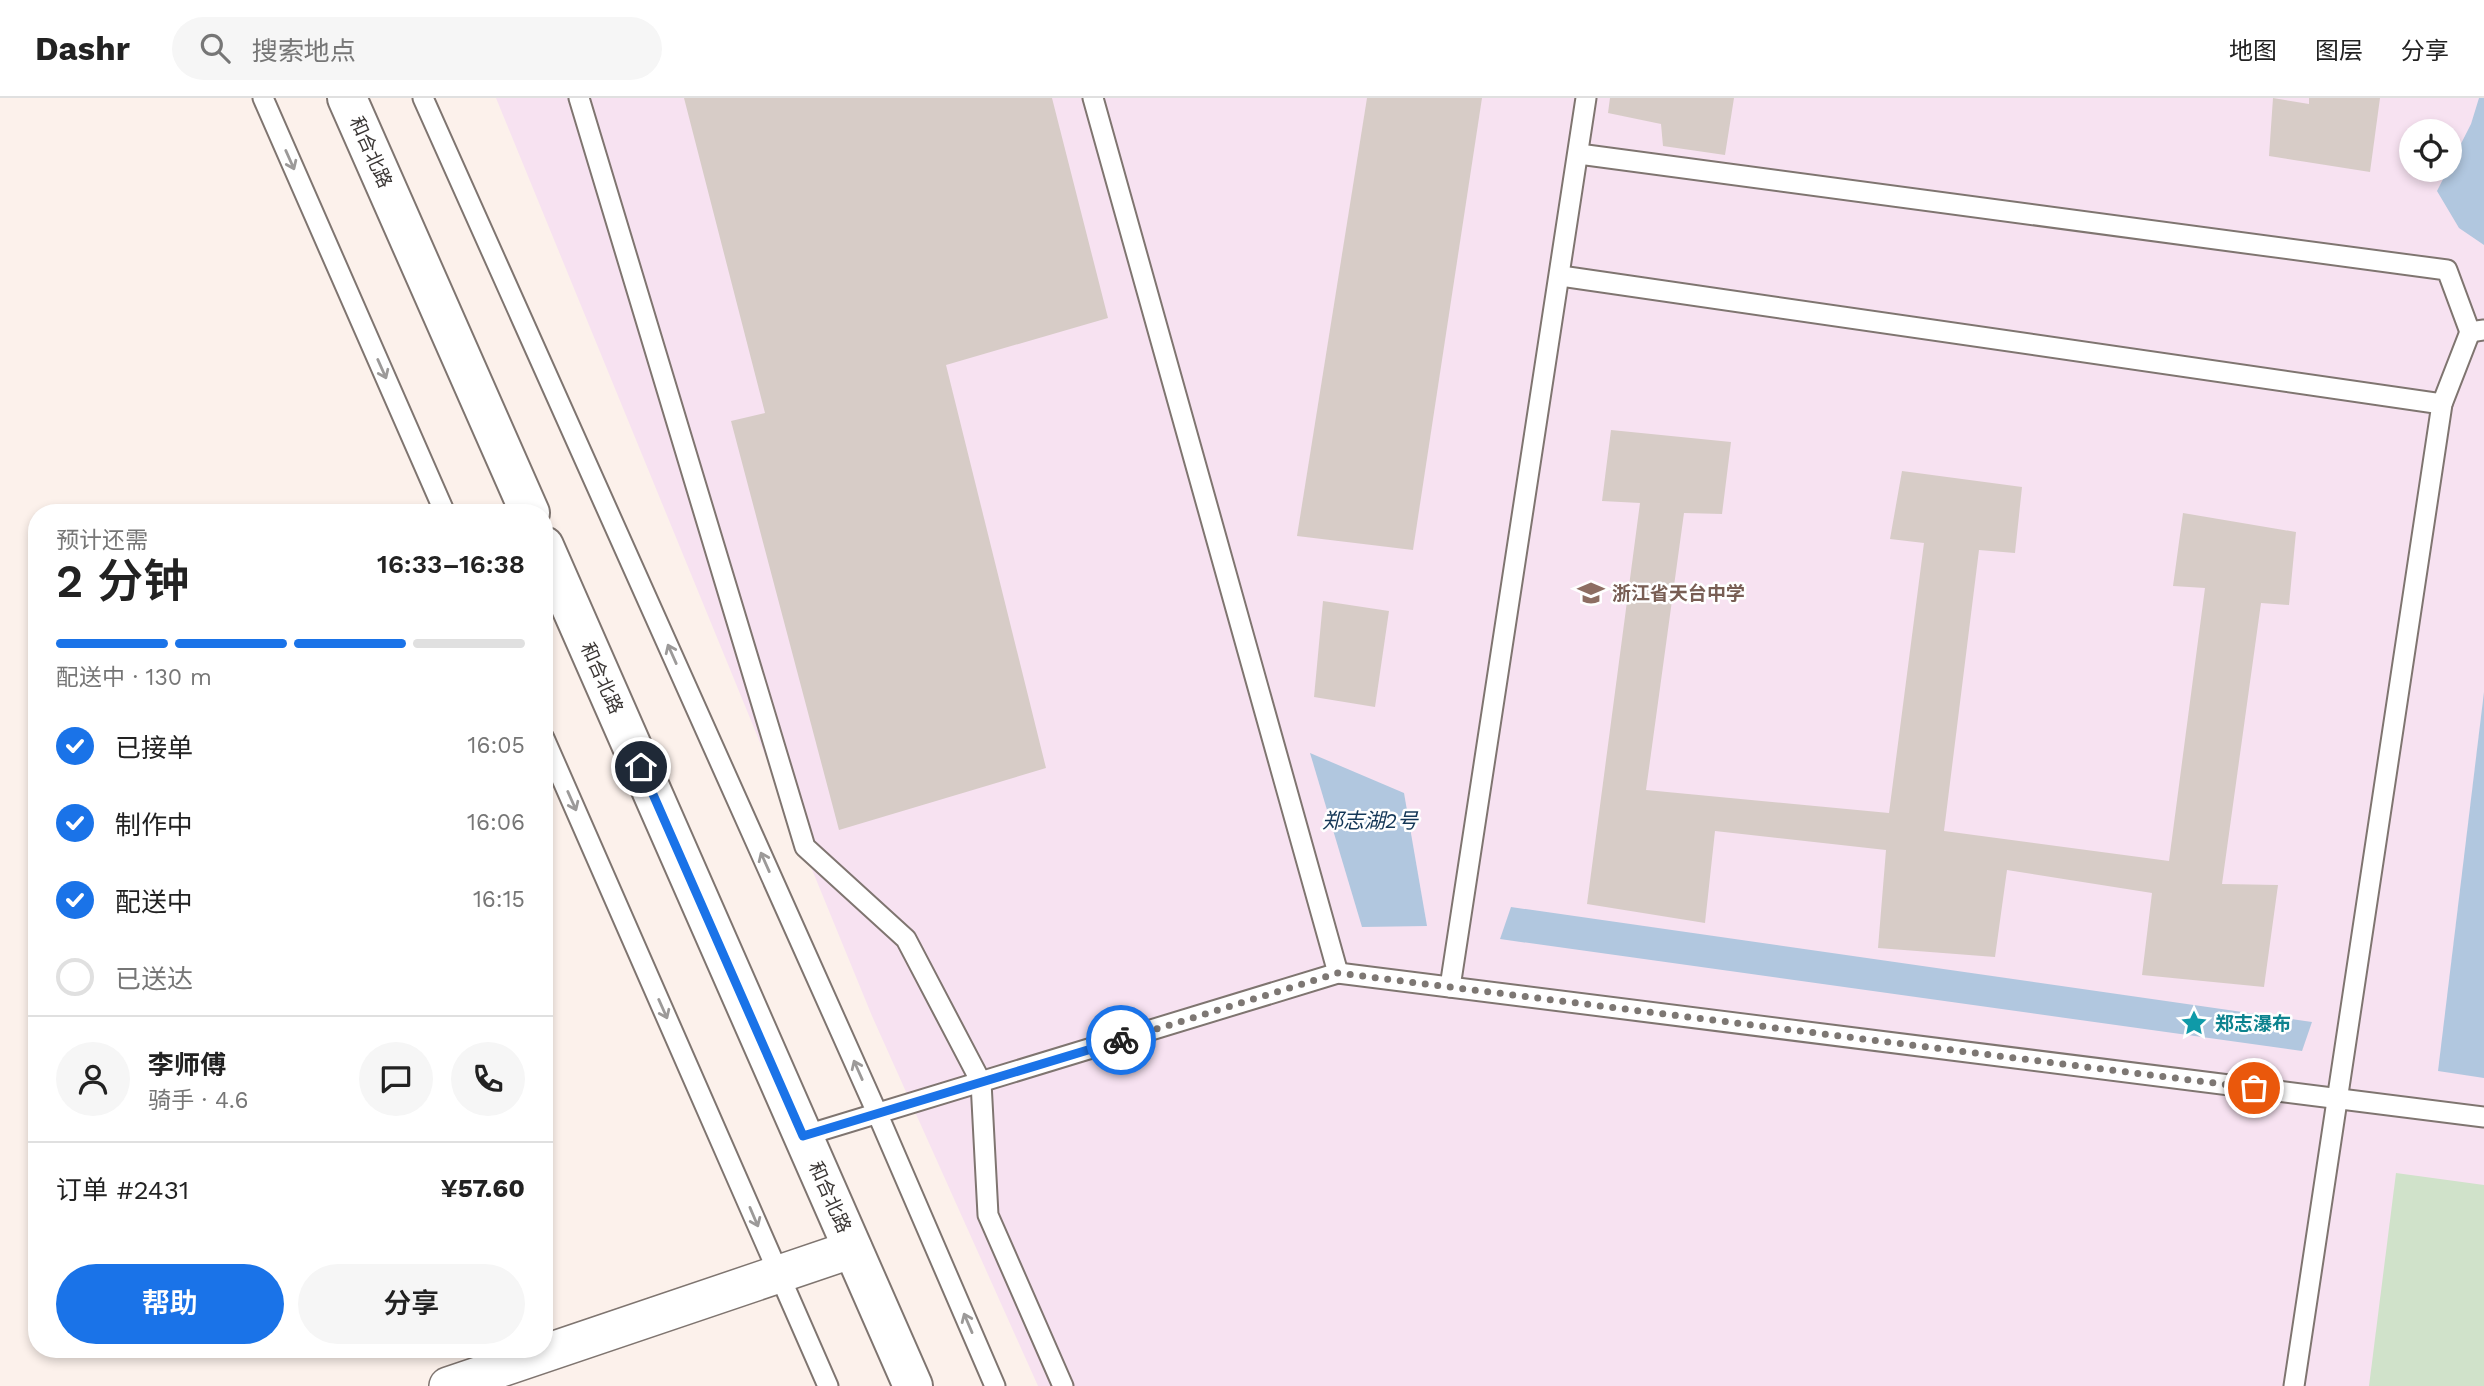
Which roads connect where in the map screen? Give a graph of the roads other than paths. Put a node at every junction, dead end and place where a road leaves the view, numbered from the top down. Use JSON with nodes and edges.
{"nodes":[{"id":1,"x":263,"y":98,"type":"edge"},
{"id":2,"x":347,"y":98,"type":"edge"},
{"id":3,"x":423,"y":98,"type":"edge"},
{"id":4,"x":579,"y":98,"type":"edge"},
{"id":5,"x":1093,"y":98,"type":"edge"},
{"id":6,"x":1586,"y":98,"type":"edge"},
{"id":7,"x":1579,"y":154,"type":"junction"},
{"id":8,"x":1560,"y":276,"type":"junction"},
{"id":9,"x":2477,"y":331,"type":"edge"},
{"id":10,"x":2442,"y":404,"type":"junction"},
{"id":11,"x":441,"y":504,"type":"edge"},
{"id":12,"x":526,"y":504,"type":"edge"},
{"id":13,"x":553,"y":567,"type":"edge"},
{"id":14,"x":553,"y":758,"type":"edge"},
{"id":15,"x":1338,"y":973,"type":"junction"},
{"id":16,"x":1450,"y":987,"type":"junction"},
{"id":17,"x":981,"y":1082,"type":"junction"},
{"id":18,"x":2337,"y":1099,"type":"junction"},
{"id":19,"x":878,"y":1115,"type":"junction"},
{"id":20,"x":2484,"y":1117,"type":"edge"},
{"id":21,"x":803,"y":1136,"type":"junction"},
{"id":22,"x":853,"y":1249,"type":"junction"},
{"id":23,"x":779,"y":1273,"type":"junction"},
{"id":24,"x":553,"y":1350,"type":"edge"},
{"id":25,"x":530,"y":1358,"type":"edge"},
{"id":26,"x":448,"y":1386,"type":"edge"},
{"id":27,"x":828,"y":1386,"type":"edge"},
{"id":28,"x":913,"y":1386,"type":"edge"},
{"id":29,"x":995,"y":1386,"type":"edge"},
{"id":30,"x":1063,"y":1386,"type":"edge"},
{"id":31,"x":2294,"y":1386,"type":"edge"}],
"edges":[{"from":1,"to":11,"type":"lane","one_way":true},
{"from":2,"to":12,"type":"main road","name":"和合北路"},
{"from":19,"to":3,"type":"lane","one_way":true},
{"from":4,"to":17,"type":"lane"},
{"from":5,"to":15,"type":"lane"},
{"from":6,"to":7,"type":"lane"},
{"from":7,"to":8,"type":"lane"},
{"from":7,"to":9,"type":"lane"},
{"from":8,"to":10,"type":"lane"},
{"from":8,"to":16,"type":"lane"},
{"from":9,"to":10,"type":"lane"},
{"from":10,"to":18,"type":"lane"},
{"from":13,"to":21,"type":"main road","name":"和合北路"},
{"from":14,"to":23,"type":"lane","one_way":true},
{"from":15,"to":16,"type":"lane"},
{"from":15,"to":17,"type":"lane"},
{"from":16,"to":18,"type":"lane"},
{"from":17,"to":19,"type":"lane"},
{"from":17,"to":30,"type":"lane"},
{"from":18,"to":20,"type":"lane"},
{"from":18,"to":31,"type":"lane"},
{"from":19,"to":21,"type":"lane"},
{"from":29,"to":19,"type":"lane","one_way":true},
{"from":21,"to":22,"type":"main road","name":"和合北路"},
{"from":22,"to":23,"type":"street"},
{"from":22,"to":28,"type":"main road","name":"和合北路"},
{"from":23,"to":24,"type":"street"},
{"from":23,"to":27,"type":"lane"},
{"from":25,"to":26,"type":"street"}]}
